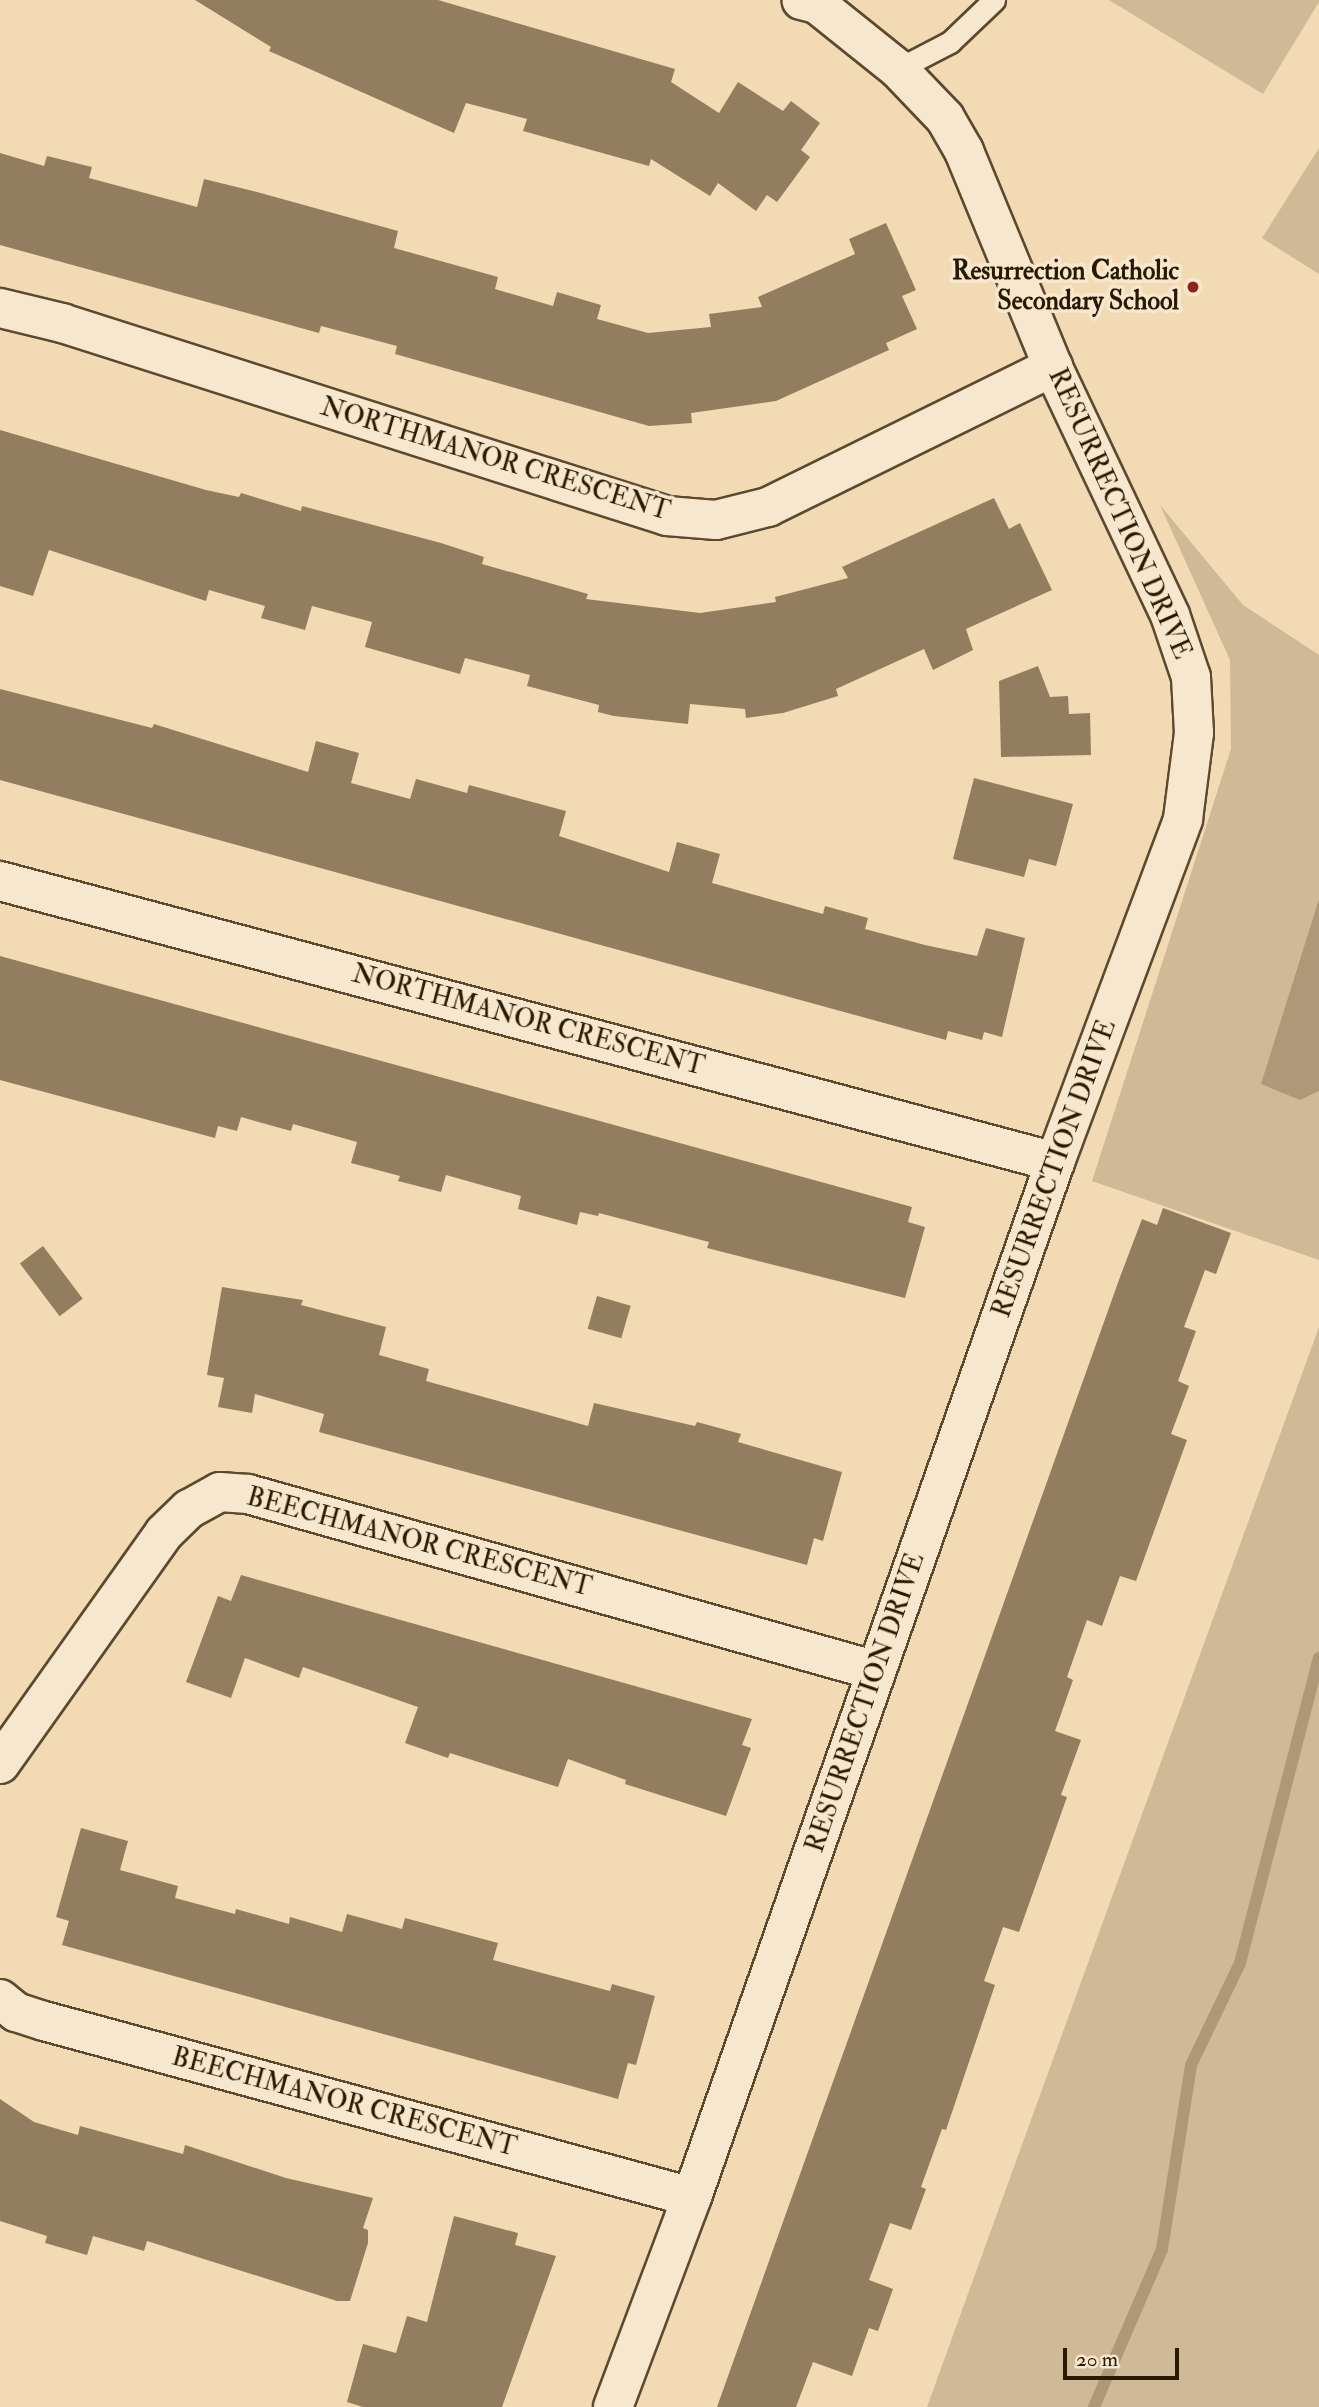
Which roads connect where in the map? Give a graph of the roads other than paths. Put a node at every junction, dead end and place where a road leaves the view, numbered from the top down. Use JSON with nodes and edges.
{"nodes":[{"id":1,"x":801,"y":0,"type":"edge"},
{"id":2,"x":993,"y":0,"type":"edge"},
{"id":3,"x":898,"y":69,"type":"junction"},
{"id":4,"x":0,"y":308,"type":"edge"},
{"id":5,"x":1053,"y":368,"type":"junction"},
{"id":6,"x":0,"y":881,"type":"edge"},
{"id":7,"x":1055,"y":1162,"type":"junction"},
{"id":8,"x":877,"y":1671,"type":"junction"},
{"id":9,"x":0,"y":1764,"type":"edge"},
{"id":10,"x":0,"y":1999,"type":"edge"},
{"id":11,"x":692,"y":2197,"type":"junction"},
{"id":12,"x":613,"y":2407,"type":"edge"}],
"edges":[{"from":1,"to":3,"type":"street","name":"RESURRECTION DRIVE"},
{"from":2,"to":3,"type":"lane"},
{"from":3,"to":5,"type":"street","name":"RESURRECTION DRIVE"},
{"from":4,"to":5,"type":"street","name":"NORTHMANOR CRESCENT"},
{"from":5,"to":7,"type":"street","name":"RESURRECTION DRIVE"},
{"from":6,"to":7,"type":"street","name":"NORTHMANOR CRESCENT"},
{"from":7,"to":8,"type":"street","name":"RESURRECTION DRIVE"},
{"from":8,"to":9,"type":"street","name":"BEECHMANOR CRESCENT"},
{"from":8,"to":11,"type":"street","name":"RESURRECTION DRIVE"},
{"from":10,"to":11,"type":"street","name":"BEECHMANOR CRESCENT"},
{"from":11,"to":12,"type":"street","name":"RESURRECTION DRIVE"}]}
